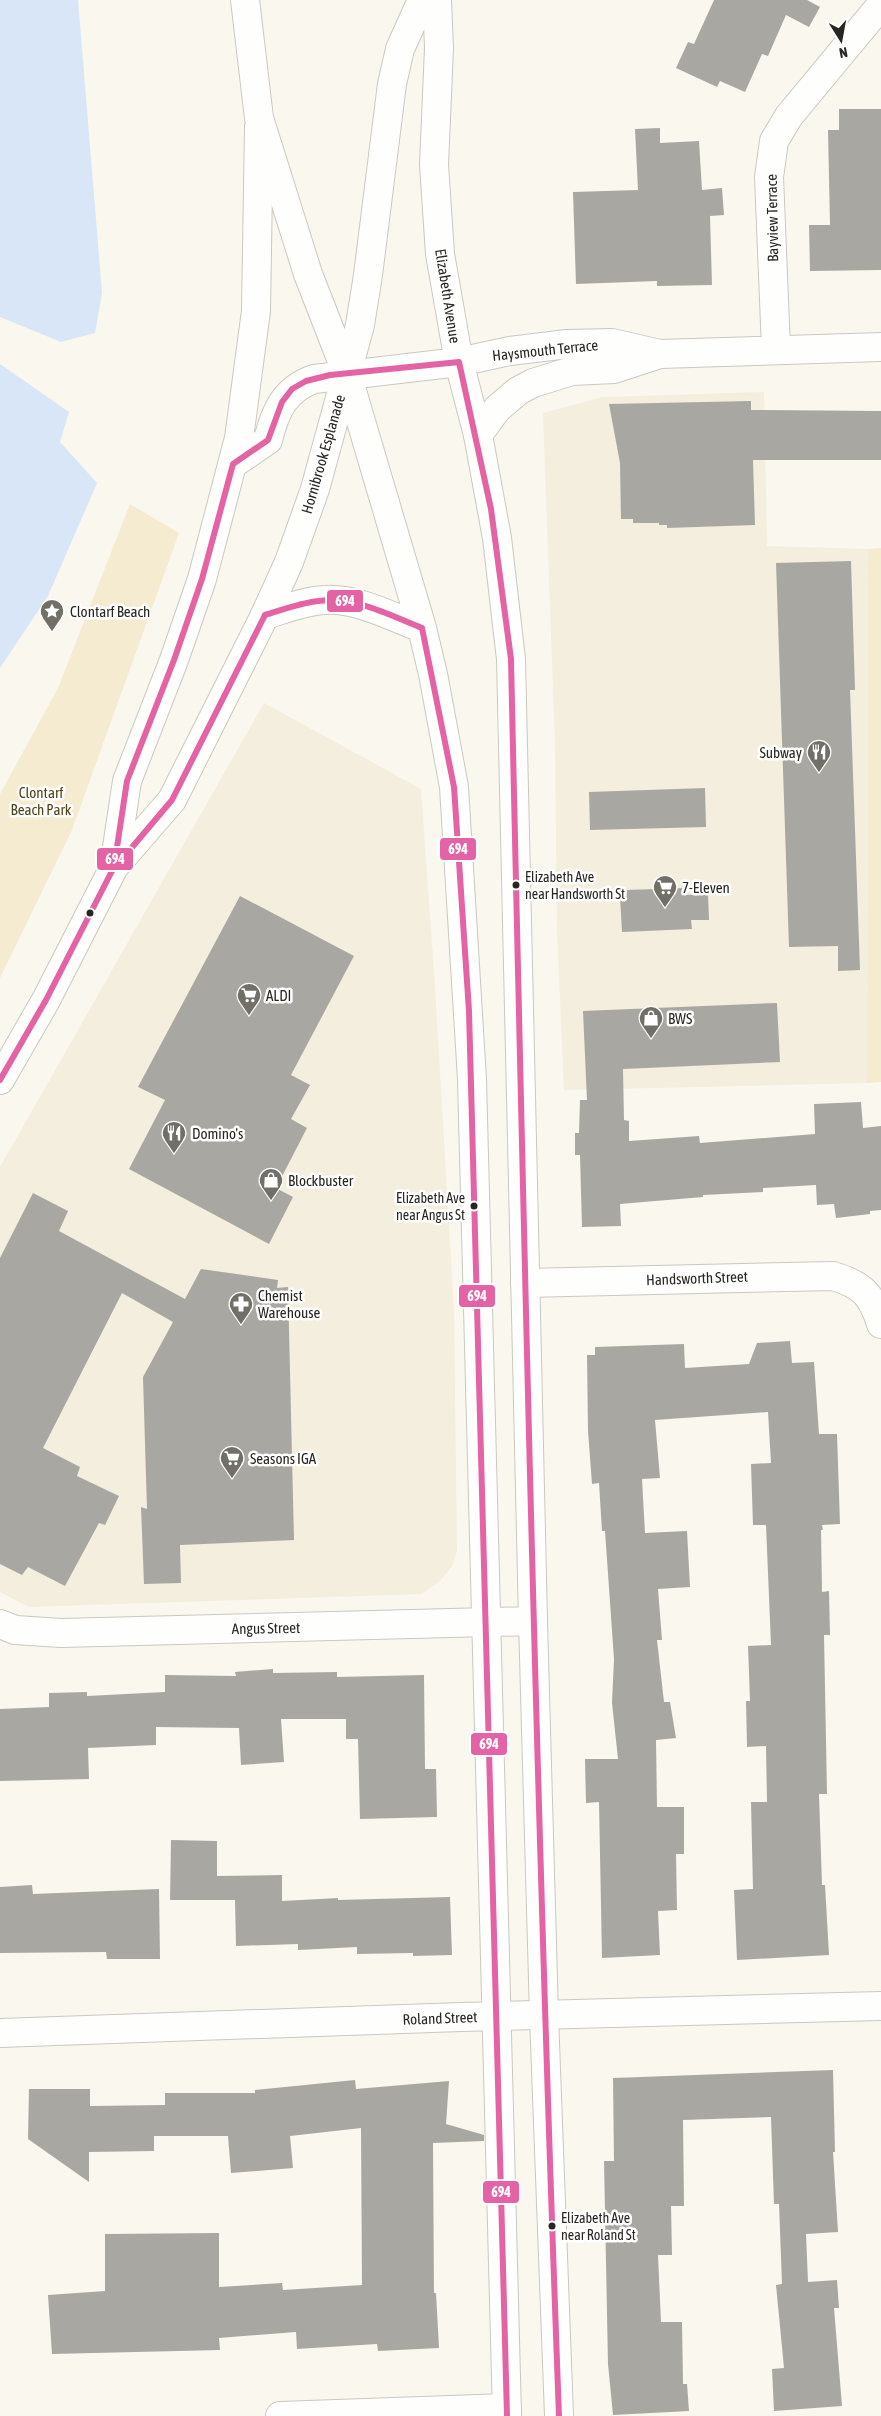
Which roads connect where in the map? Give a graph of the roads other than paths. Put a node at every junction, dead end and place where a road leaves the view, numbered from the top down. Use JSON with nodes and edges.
{"nodes":[{"id":1,"x":246,"y":0,"type":"edge"},
{"id":2,"x":422,"y":0,"type":"edge"},
{"id":3,"x":437,"y":0,"type":"edge"},
{"id":4,"x":881,"y":5,"type":"edge"},
{"id":5,"x":259,"y":118,"type":"junction"},
{"id":6,"x":881,"y":347,"type":"edge"},
{"id":7,"x":776,"y":349,"type":"junction"},
{"id":8,"x":660,"y":354,"type":"junction"},
{"id":9,"x":459,"y":362,"type":"junction"},
{"id":10,"x":347,"y":374,"type":"junction"},
{"id":11,"x":478,"y":435,"type":"junction"},
{"id":12,"x":233,"y":464,"type":"junction"},
{"id":13,"x":265,"y":615,"type":"junction"},
{"id":14,"x":422,"y":628,"type":"junction"},
{"id":15,"x":114,"y":867,"type":"junction"},
{"id":16,"x":0,"y":1080,"type":"edge"},
{"id":17,"x":525,"y":1283,"type":"junction"},
{"id":18,"x":881,"y":1324,"type":"edge"},
{"id":19,"x":533,"y":1620,"type":"junction"},
{"id":20,"x":486,"y":1622,"type":"junction"},
{"id":21,"x":0,"y":1624,"type":"edge"},
{"id":22,"x":881,"y":2006,"type":"edge"},
{"id":23,"x":497,"y":2016,"type":"junction"},
{"id":24,"x":544,"y":2016,"type":"junction"},
{"id":25,"x":0,"y":2033,"type":"edge"},
{"id":26,"x":507,"y":2412,"type":"edge"},
{"id":27,"x":280,"y":2416,"type":"edge"},
{"id":28,"x":558,"y":2416,"type":"edge"}],
"edges":[{"from":1,"to":5,"type":"main road"},
{"from":2,"to":10,"type":"main road","name":"Hornibrook Esplanade"},
{"from":3,"to":9,"type":"main road","name":"Elizabeth Avenue"},
{"from":4,"to":7,"type":"main road","name":"Bayview Terrace"},
{"from":5,"to":10,"type":"main road"},
{"from":5,"to":12,"type":"main road","name":"Hornibrook Esplanade"},
{"from":6,"to":7,"type":"main road","name":"Haysmouth Terrace"},
{"from":7,"to":8,"type":"main road","name":"Haysmouth Terrace"},
{"from":8,"to":9,"type":"main road","name":"Haysmouth Terrace"},
{"from":8,"to":11,"type":"main road","name":"Haysmouth Terrace"},
{"from":9,"to":10,"type":"main road","name":"Haysmouth Terrace"},
{"from":9,"to":11,"type":"main road","name":"Elizabeth Avenue"},
{"from":10,"to":12,"type":"main road","name":"Haysmouth Terrace"},
{"from":10,"to":13,"type":"main road","name":"Hornibrook Esplanade"},
{"from":10,"to":14,"type":"main road"},
{"from":11,"to":17,"type":"main road","name":"Elizabeth Avenue"},
{"from":12,"to":15,"type":"main road","name":"Hornibrook Esplanade"},
{"from":13,"to":14,"type":"main road"},
{"from":13,"to":15,"type":"main road","name":"Hornibrook Esplanade"},
{"from":14,"to":20,"type":"main road"},
{"from":15,"to":16,"type":"main road","name":"Hornibrook Esplanade"},
{"from":17,"to":18,"type":"main road","name":"Handsworth Street"},
{"from":17,"to":19,"type":"main road","name":"Elizabeth Avenue"},
{"from":19,"to":20,"type":"main road","name":"Angus Street"},
{"from":19,"to":24,"type":"main road","name":"Elizabeth Avenue"},
{"from":20,"to":21,"type":"main road","name":"Angus Street"},
{"from":20,"to":23,"type":"main road"},
{"from":22,"to":24,"type":"main road","name":"Roland Street"},
{"from":23,"to":24,"type":"main road","name":"Roland Street"},
{"from":23,"to":25,"type":"main road","name":"Roland Street"},
{"from":23,"to":26,"type":"main road"},
{"from":24,"to":28,"type":"main road","name":"Elizabeth Avenue"},
{"from":26,"to":27,"type":"main road"}]}
